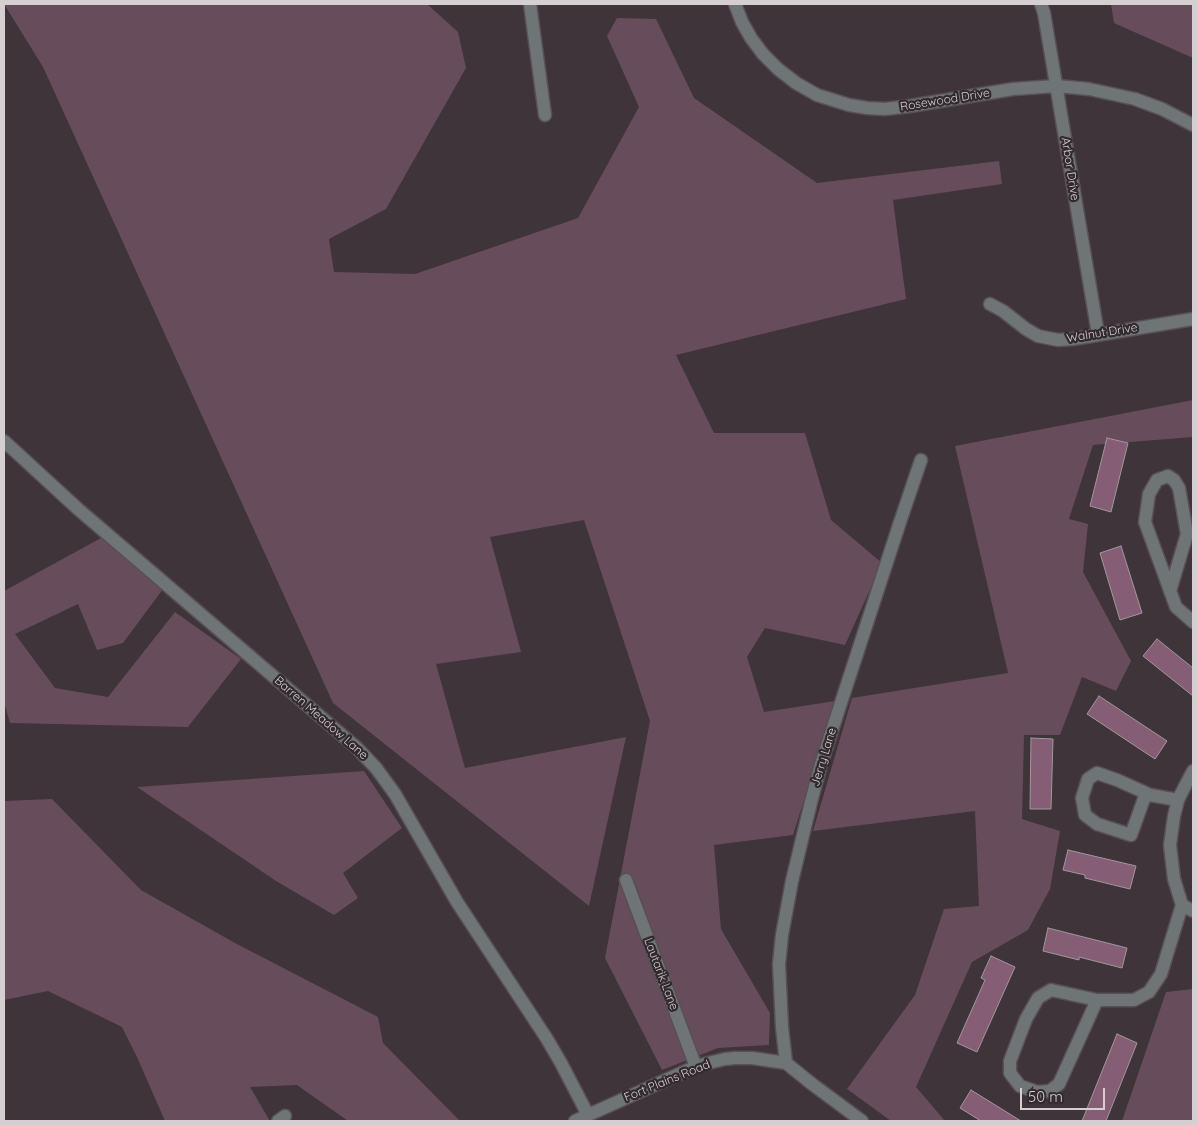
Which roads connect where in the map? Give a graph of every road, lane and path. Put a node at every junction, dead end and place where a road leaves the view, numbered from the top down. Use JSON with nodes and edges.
{"nodes":[{"id":1,"x":530,"y":4,"type":"edge"},
{"id":2,"x":735,"y":4,"type":"edge"},
{"id":3,"x":1041,"y":4,"type":"edge"},
{"id":4,"x":1057,"y":86,"type":"junction"},
{"id":5,"x":545,"y":115,"type":"dead end"},
{"id":6,"x":1193,"y":125,"type":"edge"},
{"id":7,"x":990,"y":304,"type":"dead end"},
{"id":8,"x":1193,"y":319,"type":"edge"},
{"id":9,"x":1098,"y":334,"type":"junction"},
{"id":10,"x":4,"y":441,"type":"edge"},
{"id":11,"x":921,"y":460,"type":"dead end"},
{"id":12,"x":1170,"y":592,"type":"junction"},
{"id":13,"x":1193,"y":622,"type":"edge"},
{"id":14,"x":1193,"y":771,"type":"edge"},
{"id":15,"x":1146,"y":793,"type":"junction"},
{"id":16,"x":1178,"y":800,"type":"junction"},
{"id":17,"x":626,"y":880,"type":"dead end"},
{"id":18,"x":1182,"y":905,"type":"junction"},
{"id":19,"x":1193,"y":911,"type":"edge"},
{"id":20,"x":1097,"y":1000,"type":"junction"},
{"id":21,"x":786,"y":1063,"type":"junction"},
{"id":22,"x":696,"y":1067,"type":"junction"},
{"id":23,"x":588,"y":1115,"type":"junction"},
{"id":24,"x":575,"y":1121,"type":"edge"},
{"id":25,"x":862,"y":1121,"type":"edge"}],
"edges":[{"from":1,"to":5,"type":"street"},
{"from":2,"to":4,"type":"street","name":"Rosewood Drive"},
{"from":3,"to":4,"type":"street","name":"Arbor Drive"},
{"from":4,"to":6,"type":"street","name":"Rosewood Drive"},
{"from":4,"to":9,"type":"street","name":"Arbor Drive"},
{"from":7,"to":9,"type":"street","name":"Walnut Drive"},
{"from":8,"to":9,"type":"street","name":"Walnut Drive"},
{"from":10,"to":23,"type":"street","name":"Barren Meadow Lane"},
{"from":11,"to":21,"type":"street","name":"Jerry Lane"},
{"from":12,"to":12,"type":"street"},
{"from":12,"to":13,"type":"street"},
{"from":14,"to":16,"type":"street"},
{"from":15,"to":15,"type":"street"},
{"from":15,"to":16,"type":"street"},
{"from":16,"to":18,"type":"street"},
{"from":17,"to":22,"type":"street","name":"Lautarik Lane"},
{"from":18,"to":19,"type":"street"},
{"from":18,"to":20,"type":"street"},
{"from":20,"to":20,"type":"street"},
{"from":21,"to":22,"type":"street","name":"Fort Plains Road"},
{"from":21,"to":25,"type":"street"},
{"from":22,"to":23,"type":"street","name":"Fort Plains Road"},
{"from":23,"to":24,"type":"street","name":"Fort Plains Road"}]}
